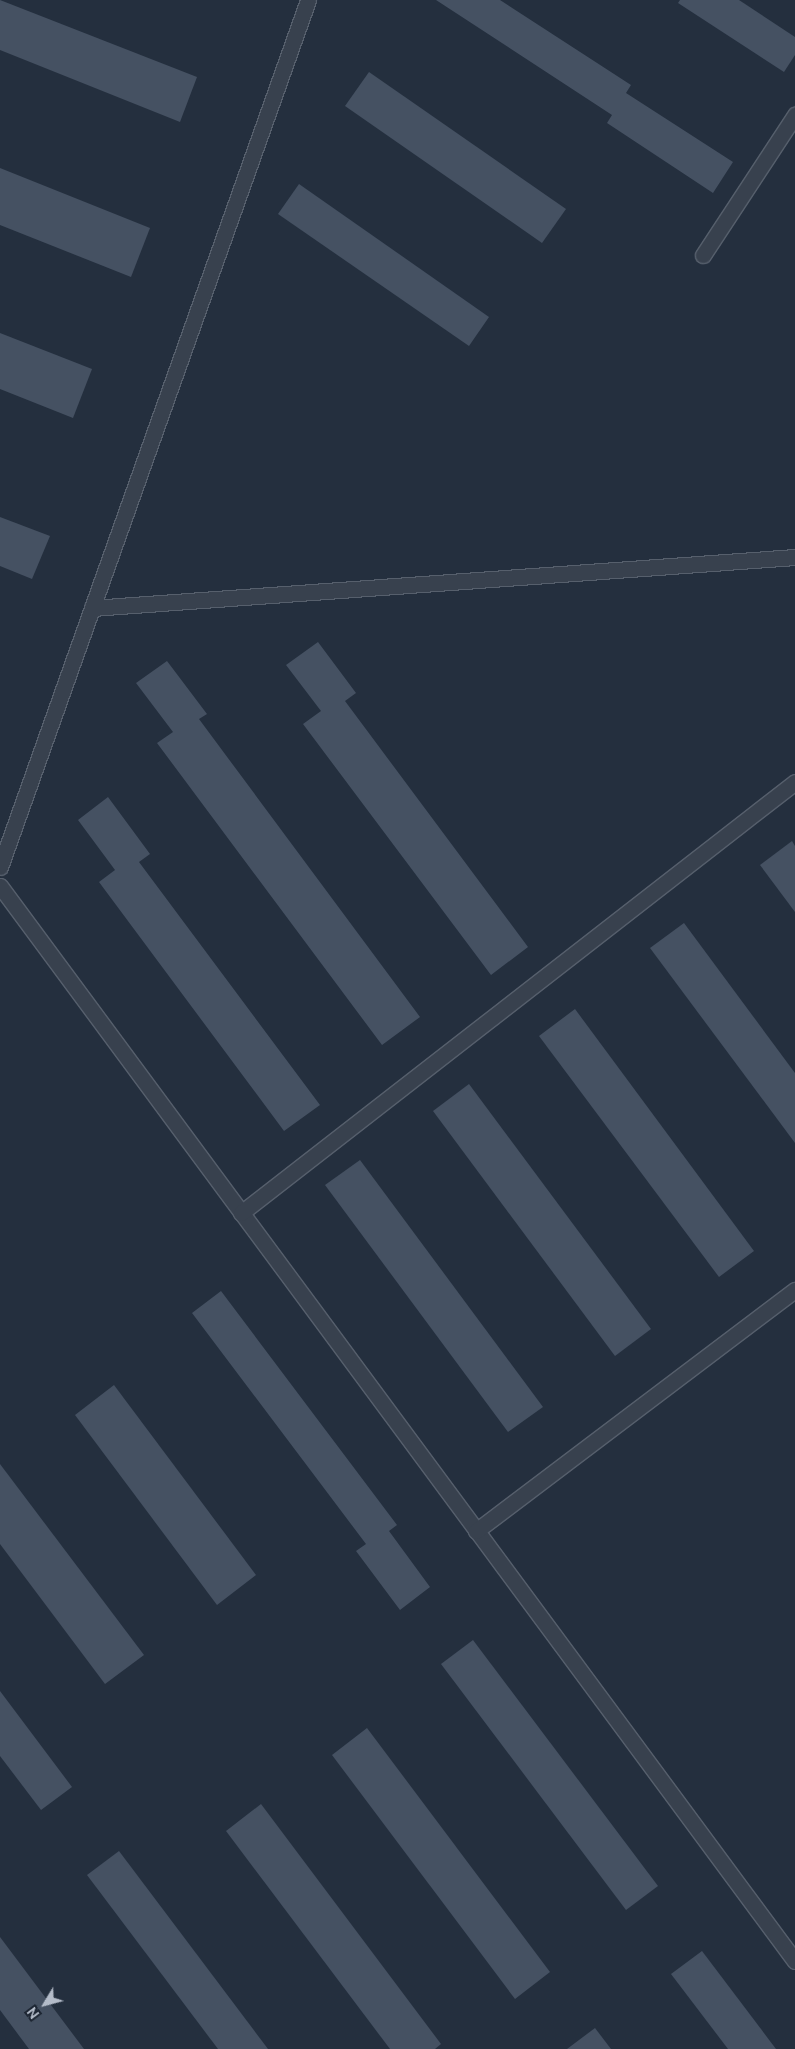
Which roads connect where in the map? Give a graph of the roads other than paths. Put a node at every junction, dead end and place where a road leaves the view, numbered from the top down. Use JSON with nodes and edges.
{"nodes":[{"id":1,"x":308,"y":0,"type":"edge"},
{"id":2,"x":795,"y":115,"type":"edge"},
{"id":3,"x":703,"y":255,"type":"dead end"},
{"id":4,"x":795,"y":557,"type":"edge"},
{"id":5,"x":92,"y":608,"type":"junction"},
{"id":6,"x":795,"y":782,"type":"edge"},
{"id":7,"x":0,"y":867,"type":"edge"},
{"id":8,"x":0,"y":886,"type":"edge"},
{"id":9,"x":242,"y":1213,"type":"junction"},
{"id":10,"x":795,"y":1290,"type":"edge"},
{"id":11,"x":476,"y":1531,"type":"junction"},
{"id":12,"x":795,"y":1961,"type":"edge"}],
"edges":[{"from":1,"to":5,"type":"lane"},
{"from":2,"to":3,"type":"lane"},
{"from":4,"to":5,"type":"lane"},
{"from":5,"to":7,"type":"lane"},
{"from":6,"to":9,"type":"lane"},
{"from":8,"to":9,"type":"lane"},
{"from":9,"to":11,"type":"lane"},
{"from":10,"to":11,"type":"lane"},
{"from":11,"to":12,"type":"lane"}]}
